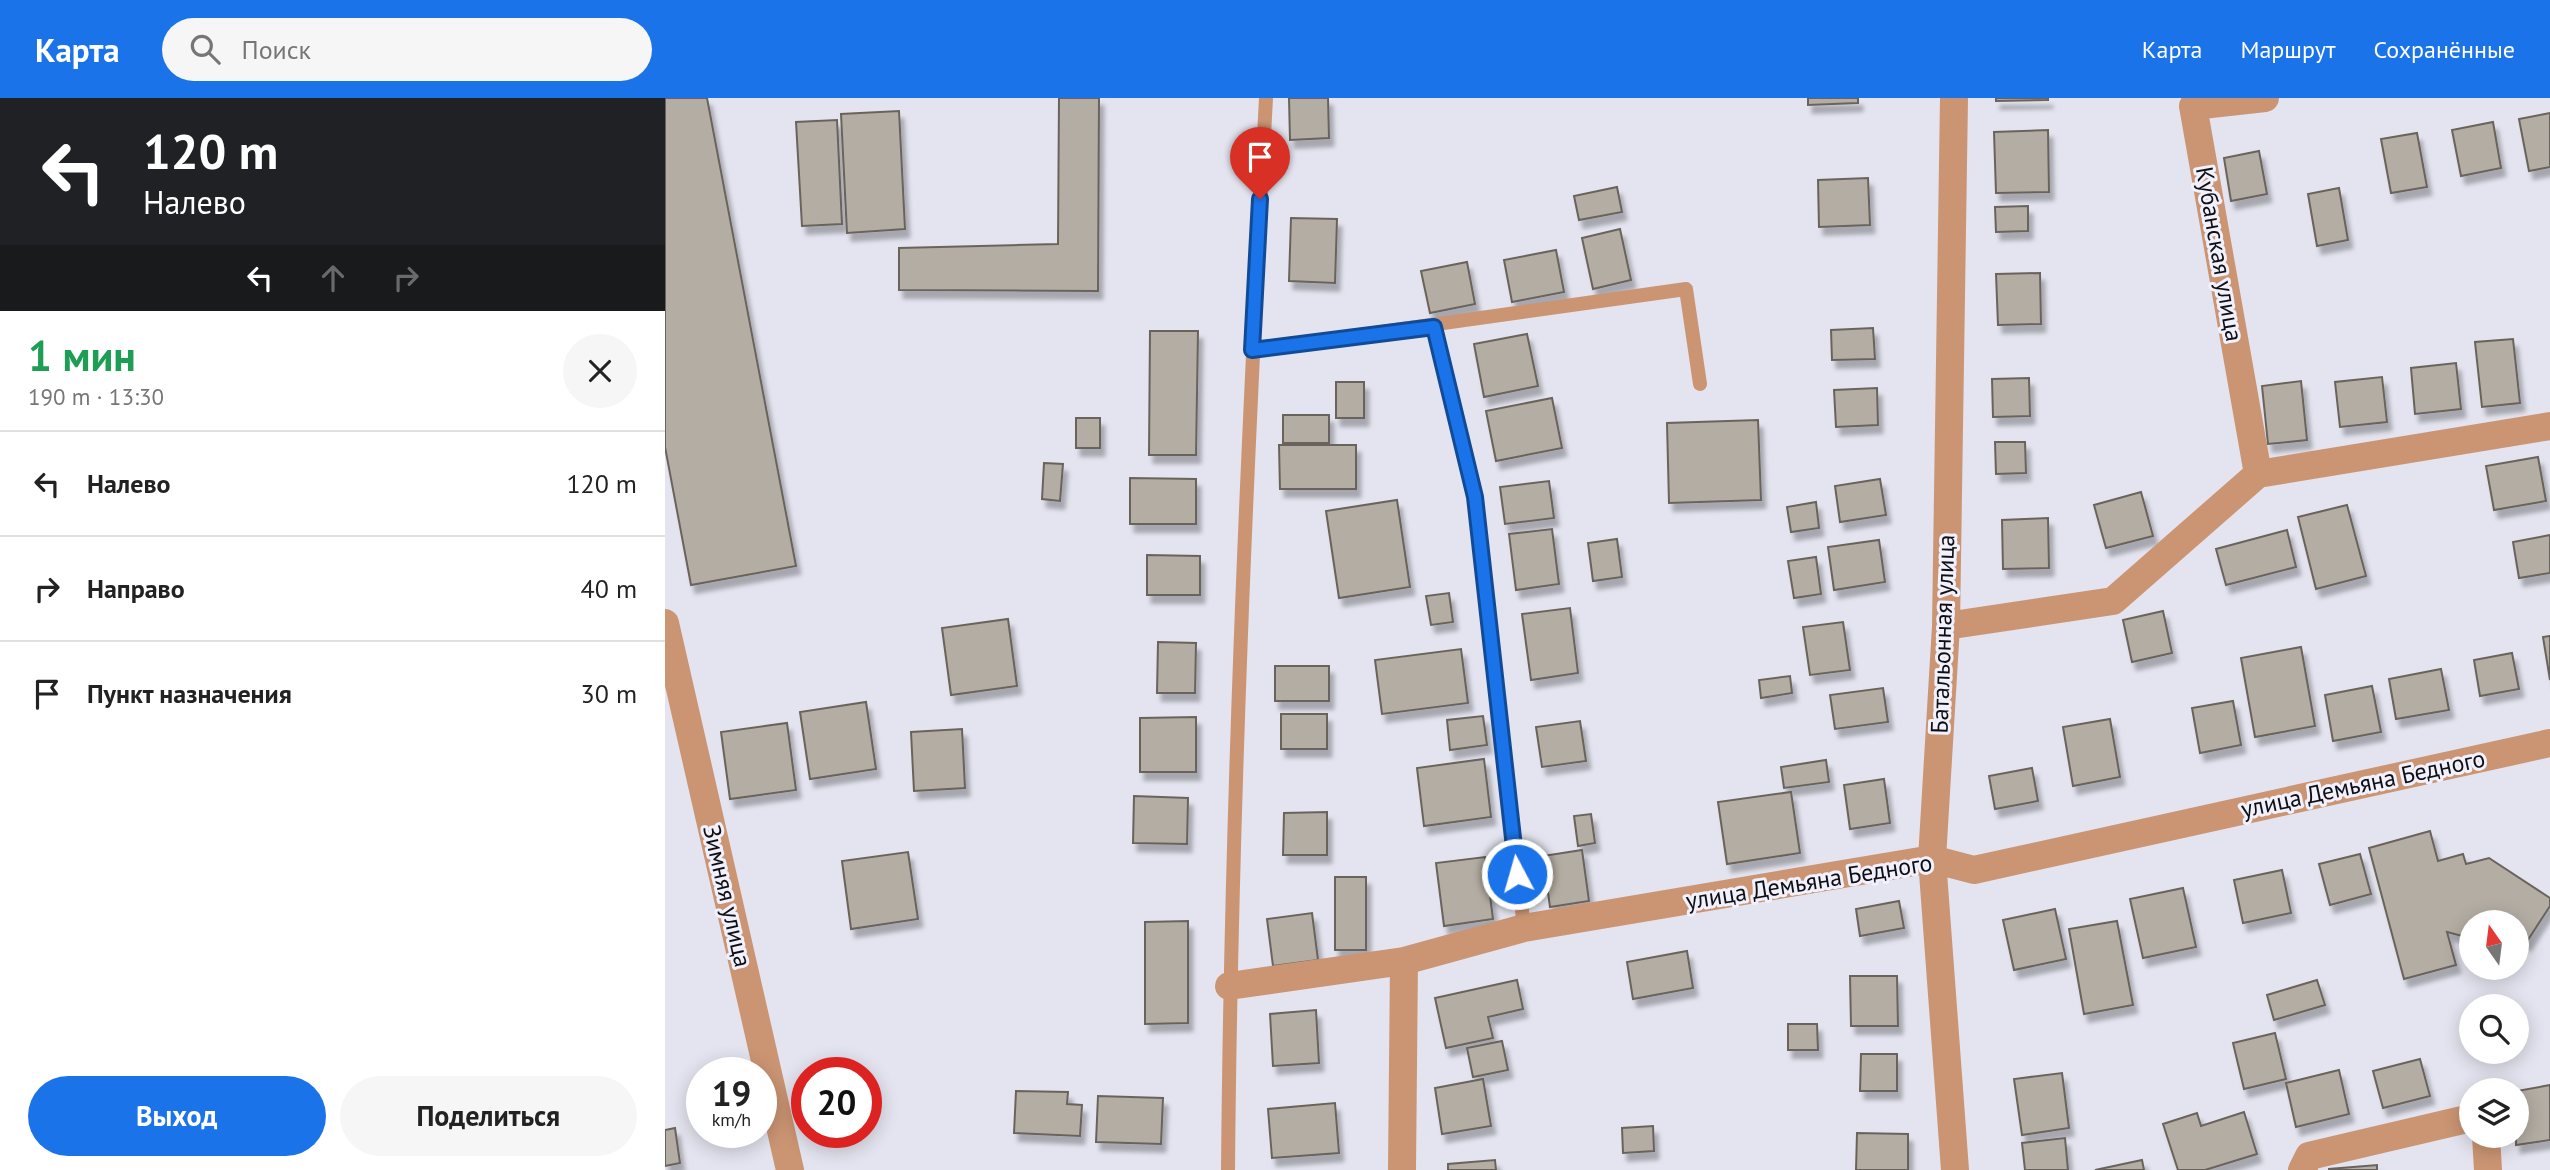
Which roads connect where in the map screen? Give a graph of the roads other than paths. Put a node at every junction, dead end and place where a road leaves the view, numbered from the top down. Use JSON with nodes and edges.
{"nodes":[{"id":1,"x":1266,"y":98,"type":"edge"},
{"id":2,"x":1954,"y":98,"type":"edge"},
{"id":3,"x":2265,"y":98,"type":"edge"},
{"id":4,"x":1434,"y":327,"type":"junction"},
{"id":5,"x":1252,"y":350,"type":"junction"},
{"id":6,"x":1700,"y":384,"type":"dead end"},
{"id":7,"x":2550,"y":426,"type":"edge"},
{"id":8,"x":2258,"y":474,"type":"junction"},
{"id":9,"x":665,"y":623,"type":"edge"},
{"id":10,"x":1946,"y":626,"type":"junction"},
{"id":11,"x":2550,"y":743,"type":"edge"},
{"id":12,"x":1932,"y":859,"type":"junction"},
{"id":13,"x":1524,"y":928,"type":"junction"},
{"id":14,"x":1403,"y":961,"type":"junction"},
{"id":15,"x":1229,"y":986,"type":"junction"},
{"id":16,"x":2459,"y":1121,"type":"edge"},
{"id":17,"x":2487,"y":1148,"type":"edge"},
{"id":18,"x":790,"y":1170,"type":"edge"},
{"id":19,"x":1227,"y":1170,"type":"edge"},
{"id":20,"x":1402,"y":1170,"type":"edge"},
{"id":21,"x":1955,"y":1170,"type":"edge"},
{"id":22,"x":2302,"y":1170,"type":"edge"},
{"id":23,"x":2488,"y":1170,"type":"edge"}],
"edges":[{"from":1,"to":5,"type":"lane"},
{"from":2,"to":10,"type":"street","name":"Батальонная улица"},
{"from":3,"to":8,"type":"street","name":"Кубанская улица"},
{"from":4,"to":5,"type":"lane"},
{"from":4,"to":6,"type":"lane"},
{"from":4,"to":13,"type":"lane"},
{"from":5,"to":15,"type":"lane"},
{"from":7,"to":8,"type":"street"},
{"from":8,"to":10,"type":"street"},
{"from":9,"to":18,"type":"street","name":"Зимняя улица"},
{"from":10,"to":12,"type":"street","name":"Батальонная улица"},
{"from":11,"to":12,"type":"street","name":"улица Демьяна Бедного"},
{"from":12,"to":13,"type":"street","name":"улица Демьяна Бедного"},
{"from":12,"to":21,"type":"street","name":"Батальонная улица"},
{"from":13,"to":14,"type":"street","name":"улица Демьяна Бедного"},
{"from":14,"to":15,"type":"street","name":"улица Демьяна Бедного"},
{"from":14,"to":20,"type":"street"},
{"from":15,"to":19,"type":"lane"},
{"from":16,"to":22,"type":"street"},
{"from":17,"to":23,"type":"street"}]}
